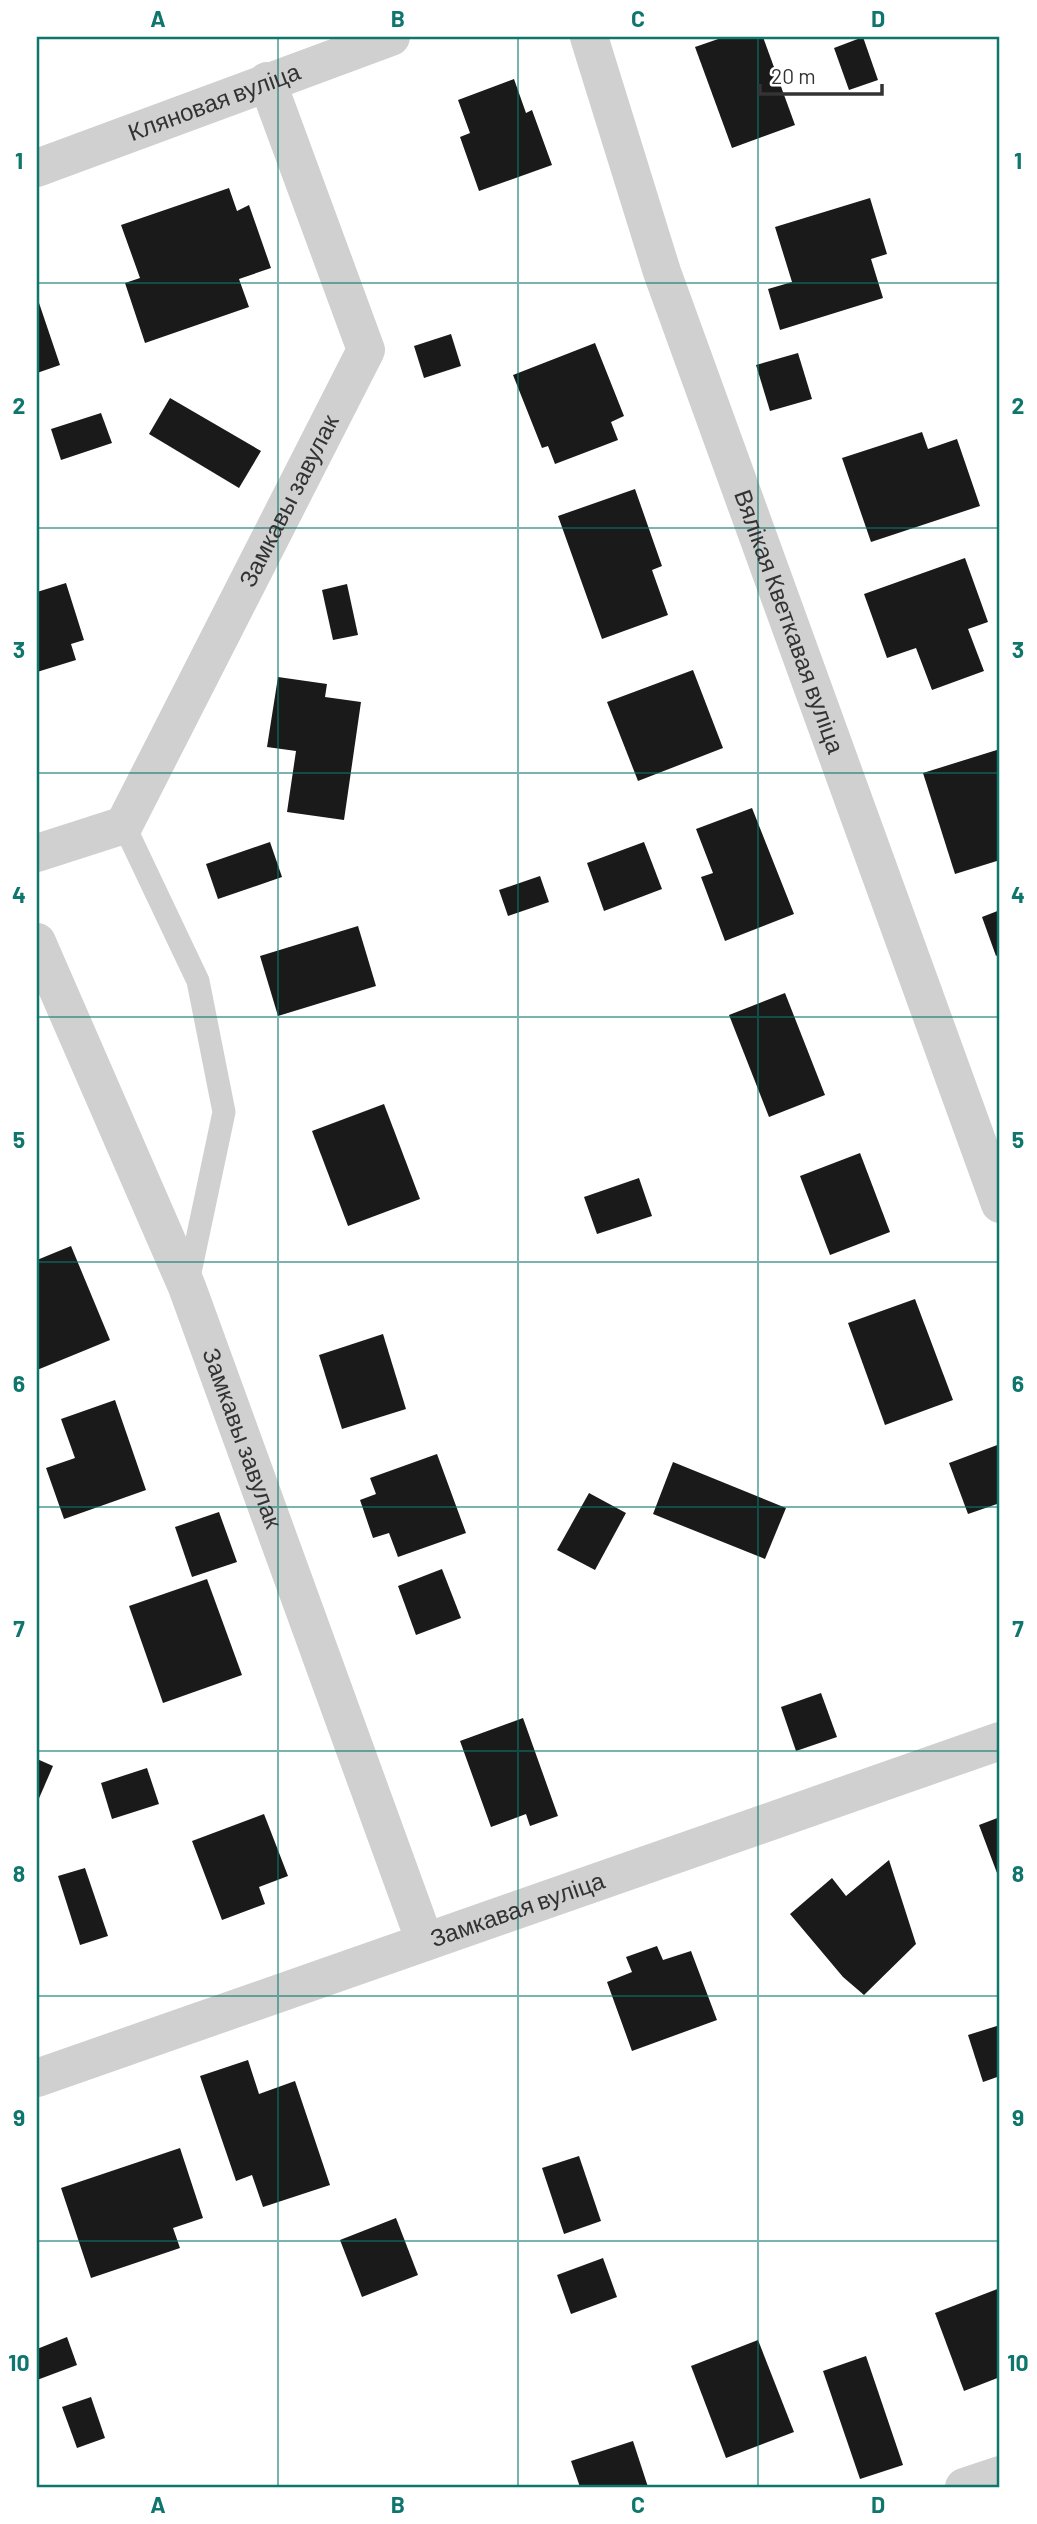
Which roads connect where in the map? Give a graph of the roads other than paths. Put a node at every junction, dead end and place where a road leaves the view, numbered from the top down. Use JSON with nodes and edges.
{"nodes":[{"id":1,"x":391,"y":37,"type":"edge"},
{"id":2,"x":589,"y":37,"type":"edge"},
{"id":3,"x":267,"y":81,"type":"junction"},
{"id":4,"x":37,"y":169,"type":"edge"},
{"id":5,"x":124,"y":825,"type":"junction"},
{"id":6,"x":37,"y":853,"type":"edge"},
{"id":7,"x":37,"y":942,"type":"edge"},
{"id":8,"x":1000,"y":1204,"type":"edge"},
{"id":9,"x":187,"y":1287,"type":"junction"},
{"id":10,"x":1000,"y":1741,"type":"edge"},
{"id":11,"x":425,"y":1942,"type":"junction"},
{"id":12,"x":37,"y":2078,"type":"edge"},
{"id":13,"x":1000,"y":2475,"type":"edge"},
{"id":14,"x":964,"y":2487,"type":"edge"}],
"edges":[{"from":1,"to":3,"type":"street","name":"Кляновая вуліца"},
{"from":2,"to":8,"type":"street","name":"Вялікая Кветкавая вуліца"},
{"from":3,"to":4,"type":"street","name":"Кляновая вуліца"},
{"from":3,"to":5,"type":"street","name":"Замкавы завулак"},
{"from":5,"to":6,"type":"street"},
{"from":5,"to":9,"type":"lane"},
{"from":7,"to":9,"type":"street","name":"Замкавы завулак"},
{"from":9,"to":11,"type":"street","name":"Замкавы завулак"},
{"from":10,"to":11,"type":"street","name":"Замкавая вуліца"},
{"from":11,"to":12,"type":"street","name":"Замкавая вуліца"},
{"from":13,"to":14,"type":"street"}]}
